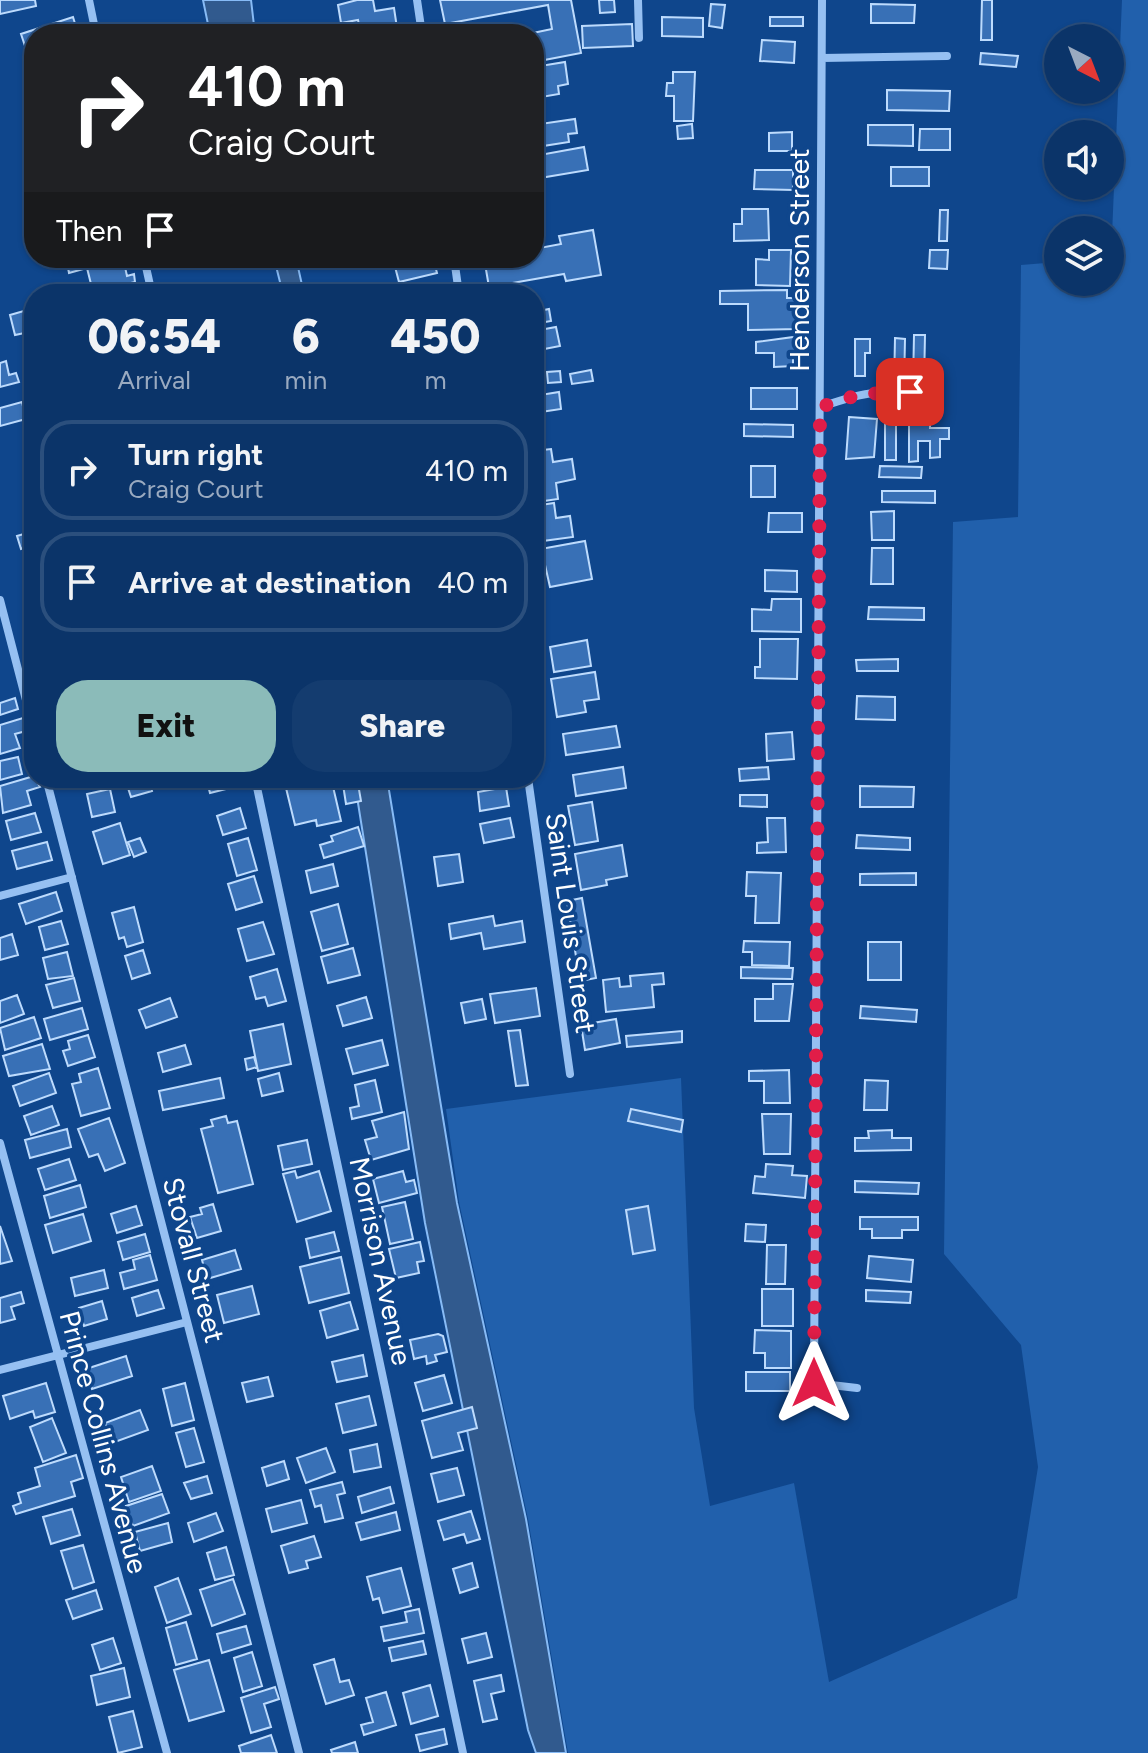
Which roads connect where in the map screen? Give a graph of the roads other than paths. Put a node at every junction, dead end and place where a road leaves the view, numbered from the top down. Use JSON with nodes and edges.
{"nodes":[{"id":1,"x":89,"y":0,"type":"edge"},
{"id":2,"x":417,"y":0,"type":"edge"},
{"id":3,"x":638,"y":0,"type":"edge"},
{"id":4,"x":822,"y":0,"type":"edge"},
{"id":5,"x":94,"y":24,"type":"edge"},
{"id":6,"x":421,"y":24,"type":"edge"},
{"id":7,"x":639,"y":38,"type":"dead end"},
{"id":8,"x":947,"y":56,"type":"dead end"},
{"id":9,"x":822,"y":58,"type":"junction"},
{"id":10,"x":935,"y":406,"type":"dead end"},
{"id":11,"x":820,"y":407,"type":"junction"},
{"id":12,"x":0,"y":600,"type":"edge"},
{"id":13,"x":24,"y":692,"type":"edge"},
{"id":14,"x":49,"y":788,"type":"edge"},
{"id":15,"x":257,"y":788,"type":"edge"},
{"id":16,"x":529,"y":788,"type":"edge"},
{"id":17,"x":72,"y":877,"type":"junction"},
{"id":18,"x":0,"y":896,"type":"edge"},
{"id":19,"x":570,"y":1074,"type":"dead end"},
{"id":20,"x":0,"y":1143,"type":"edge"},
{"id":21,"x":187,"y":1322,"type":"junction"},
{"id":22,"x":58,"y":1357,"type":"junction"},
{"id":23,"x":0,"y":1370,"type":"edge"},
{"id":24,"x":857,"y":1388,"type":"dead end"},
{"id":25,"x":167,"y":1753,"type":"edge"},
{"id":26,"x":299,"y":1753,"type":"edge"},
{"id":27,"x":463,"y":1753,"type":"edge"}],
"edges":[{"from":1,"to":5,"type":"street"},
{"from":2,"to":6,"type":"street"},
{"from":3,"to":7,"type":"street"},
{"from":4,"to":9,"type":"street","name":"Henderson Street"},
{"from":8,"to":9,"type":"street"},
{"from":9,"to":11,"type":"street","name":"Henderson Street"},
{"from":10,"to":11,"type":"street"},
{"from":11,"to":24,"type":"street","name":"Henderson Street"},
{"from":12,"to":13,"type":"street"},
{"from":14,"to":17,"type":"street","name":"Stovall Street"},
{"from":15,"to":27,"type":"street","name":"Morrison Avenue"},
{"from":16,"to":19,"type":"street","name":"Saint Louis Street"},
{"from":17,"to":18,"type":"street"},
{"from":17,"to":21,"type":"street","name":"Stovall Street"},
{"from":20,"to":22,"type":"street","name":"Prince Collins Avenue"},
{"from":21,"to":22,"type":"street"},
{"from":21,"to":26,"type":"street","name":"Stovall Street"},
{"from":22,"to":23,"type":"street"},
{"from":22,"to":25,"type":"street","name":"Prince Collins Avenue"}]}
